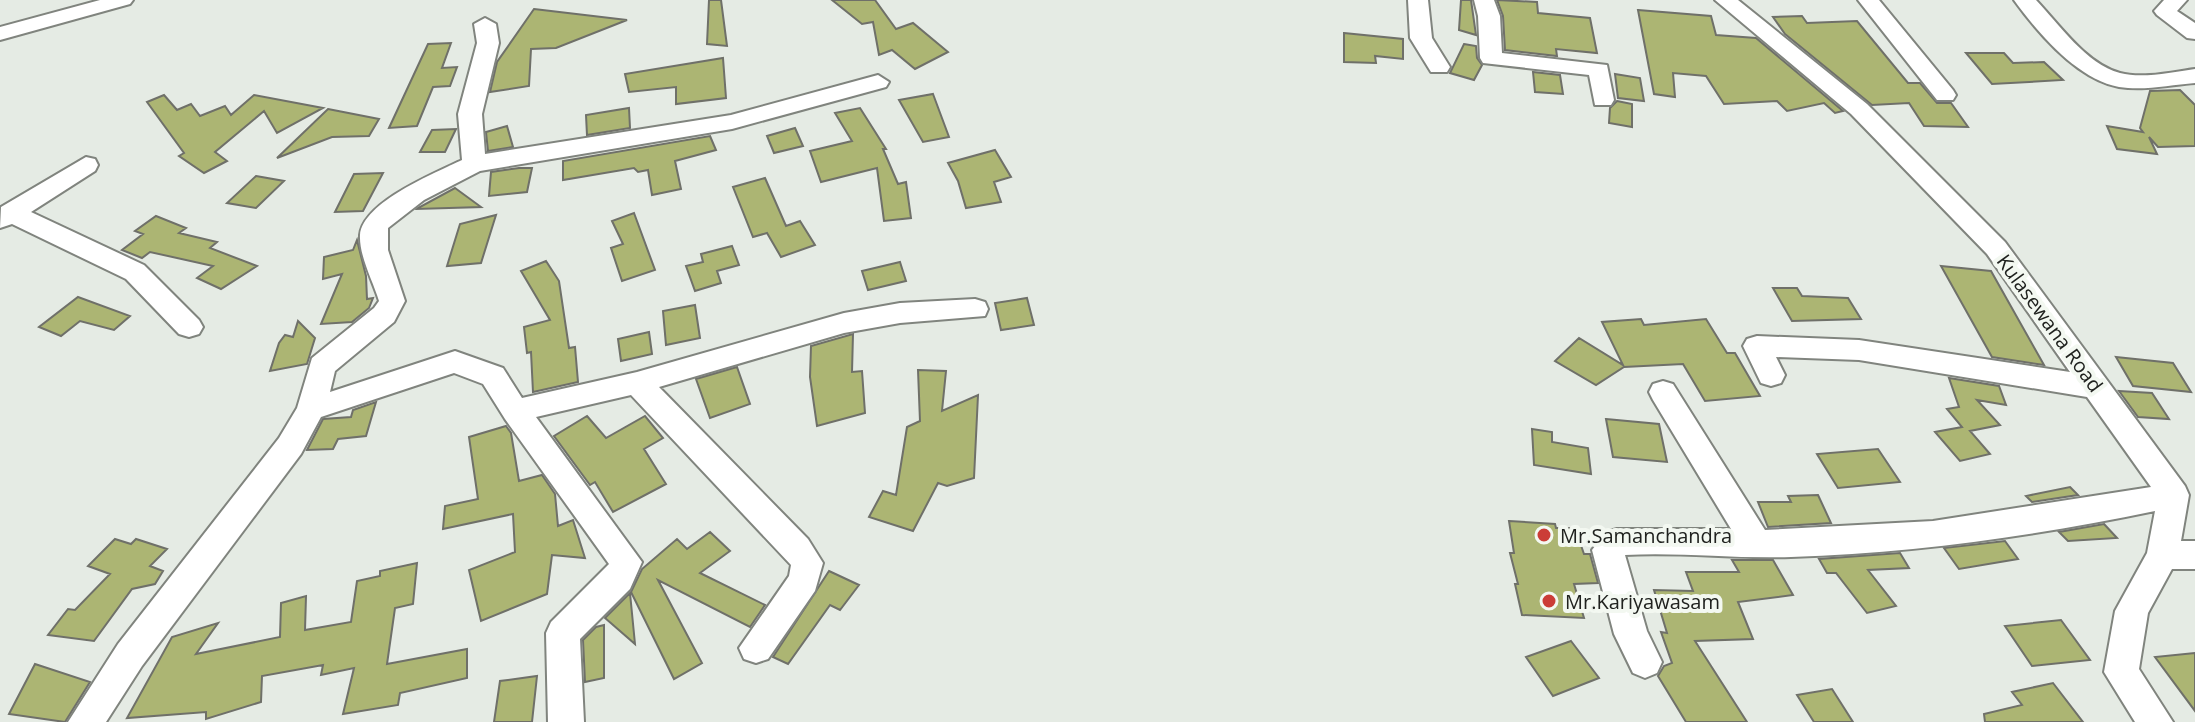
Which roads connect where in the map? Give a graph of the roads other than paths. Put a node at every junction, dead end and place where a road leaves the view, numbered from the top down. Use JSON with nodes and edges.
{"nodes":[{"id":1,"x":123,"y":0,"type":"edge"},
{"id":2,"x":1418,"y":0,"type":"edge"},
{"id":3,"x":1484,"y":0,"type":"edge"},
{"id":4,"x":1725,"y":0,"type":"edge"},
{"id":5,"x":1868,"y":0,"type":"edge"},
{"id":6,"x":2024,"y":0,"type":"edge"},
{"id":7,"x":2177,"y":0,"type":"edge"},
{"id":8,"x":485,"y":24,"type":"dead end"},
{"id":9,"x":2195,"y":33,"type":"edge"},
{"id":10,"x":0,"y":34,"type":"edge"},
{"id":11,"x":1439,"y":67,"type":"dead end"},
{"id":12,"x":2195,"y":76,"type":"edge"},
{"id":13,"x":878,"y":82,"type":"dead end"},
{"id":14,"x":1945,"y":95,"type":"dead end"},
{"id":15,"x":1603,"y":100,"type":"dead end"},
{"id":16,"x":474,"y":164,"type":"junction"},
{"id":17,"x":86,"y":165,"type":"dead end"},
{"id":18,"x":5,"y":216,"type":"edge"},
{"id":19,"x":975,"y":309,"type":"dead end"},
{"id":20,"x":189,"y":327,"type":"dead end"},
{"id":21,"x":1771,"y":375,"type":"dead end"},
{"id":22,"x":637,"y":383,"type":"junction"},
{"id":23,"x":2095,"y":387,"type":"junction"},
{"id":24,"x":1663,"y":392,"type":"dead end"},
{"id":25,"x":311,"y":409,"type":"junction"},
{"id":26,"x":515,"y":411,"type":"junction"},
{"id":27,"x":2174,"y":495,"type":"junction"},
{"id":28,"x":1772,"y":543,"type":"junction"},
{"id":29,"x":2163,"y":555,"type":"junction"},
{"id":30,"x":2195,"y":555,"type":"edge"},
{"id":31,"x":756,"y":648,"type":"dead end"},
{"id":32,"x":1645,"y":662,"type":"dead end"},
{"id":33,"x":86,"y":722,"type":"edge"},
{"id":34,"x":566,"y":722,"type":"edge"},
{"id":35,"x":2155,"y":722,"type":"edge"}],
"edges":[{"from":1,"to":10,"type":"street"},
{"from":2,"to":11,"type":"street"},
{"from":3,"to":15,"type":"street"},
{"from":4,"to":23,"type":"street","name":"Kulasewana Road"},
{"from":5,"to":14,"type":"street"},
{"from":6,"to":12,"type":"street"},
{"from":7,"to":9,"type":"street"},
{"from":8,"to":16,"type":"street"},
{"from":13,"to":16,"type":"street"},
{"from":16,"to":25,"type":"street"},
{"from":17,"to":18,"type":"street"},
{"from":18,"to":20,"type":"street"},
{"from":19,"to":22,"type":"street"},
{"from":21,"to":23,"type":"street"},
{"from":22,"to":26,"type":"street"},
{"from":22,"to":31,"type":"street"},
{"from":23,"to":27,"type":"street","name":"Kulasewana Road"},
{"from":24,"to":28,"type":"street"},
{"from":25,"to":26,"type":"street"},
{"from":25,"to":33,"type":"street"},
{"from":26,"to":34,"type":"street"},
{"from":27,"to":28,"type":"street"},
{"from":27,"to":29,"type":"street"},
{"from":28,"to":32,"type":"street"},
{"from":29,"to":30,"type":"street"},
{"from":29,"to":35,"type":"street"}]}
